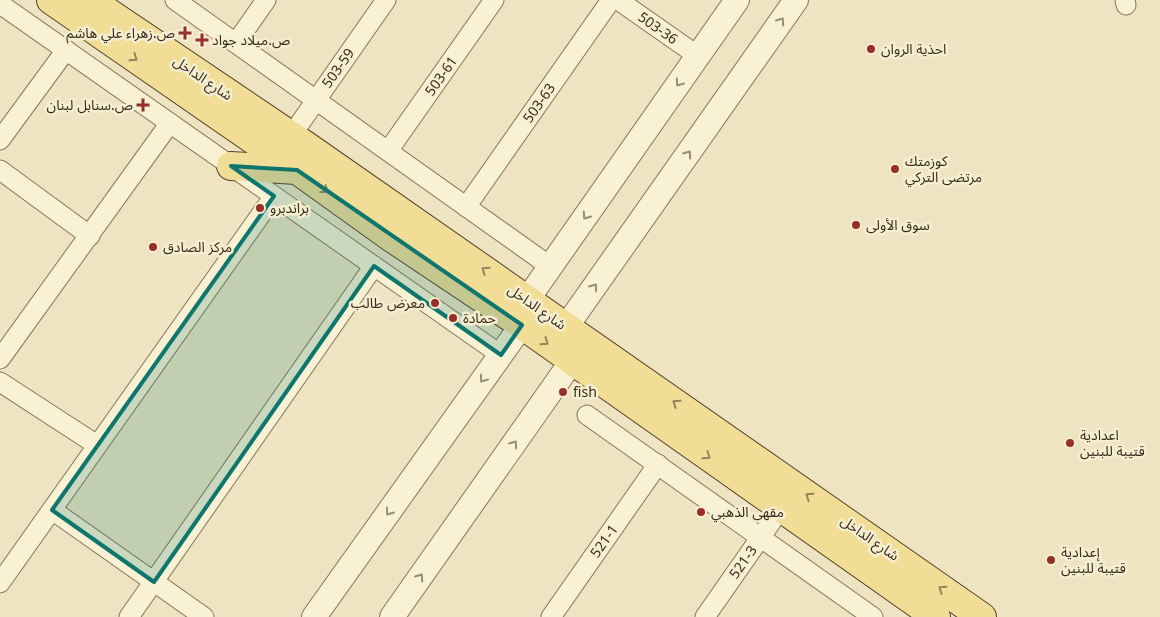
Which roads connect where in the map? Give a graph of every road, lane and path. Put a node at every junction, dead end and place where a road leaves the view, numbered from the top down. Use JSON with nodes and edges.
{"nodes":[{"id":1,"x":51,"y":0,"type":"edge"},
{"id":2,"x":90,"y":0,"type":"edge"},
{"id":3,"x":176,"y":0,"type":"edge"},
{"id":4,"x":266,"y":0,"type":"edge"},
{"id":5,"x":386,"y":0,"type":"edge"},
{"id":6,"x":494,"y":0,"type":"edge"},
{"id":7,"x":611,"y":0,"type":"edge"},
{"id":8,"x":618,"y":0,"type":"edge"},
{"id":9,"x":737,"y":0,"type":"edge"},
{"id":10,"x":796,"y":0,"type":"edge"},
{"id":11,"x":0,"y":4,"type":"edge"},
{"id":12,"x":236,"y":43,"type":"junction"},
{"id":13,"x":66,"y":50,"type":"junction"},
{"id":14,"x":698,"y":56,"type":"junction"},
{"id":15,"x":316,"y":100,"type":"junction"},
{"id":16,"x":170,"y":124,"type":"junction"},
{"id":17,"x":291,"y":136,"type":"junction"},
{"id":18,"x":0,"y":140,"type":"edge"},
{"id":19,"x":388,"y":151,"type":"junction"},
{"id":20,"x":232,"y":166,"type":"junction"},
{"id":21,"x":0,"y":170,"type":"edge"},
{"id":22,"x":297,"y":170,"type":"junction"},
{"id":23,"x":274,"y":196,"type":"junction"},
{"id":24,"x":466,"y":207,"type":"junction"},
{"id":25,"x":90,"y":236,"type":"junction"},
{"id":26,"x":374,"y":266,"type":"junction"},
{"id":27,"x":551,"y":267,"type":"junction"},
{"id":28,"x":525,"y":313,"type":"junction"},
{"id":29,"x":566,"y":327,"type":"junction"},
{"id":30,"x":501,"y":355,"type":"junction"},
{"id":31,"x":0,"y":359,"type":"edge"},
{"id":32,"x":572,"y":362,"type":"junction"},
{"id":33,"x":0,"y":382,"type":"edge"},
{"id":34,"x":587,"y":415,"type":"dead end"},
{"id":35,"x":98,"y":445,"type":"junction"},
{"id":36,"x":658,"y":464,"type":"junction"},
{"id":37,"x":781,"y":508,"type":"junction"},
{"id":38,"x":52,"y":510,"type":"junction"},
{"id":39,"x":761,"y":536,"type":"junction"},
{"id":40,"x":154,"y":582,"type":"junction"},
{"id":41,"x":0,"y":583,"type":"edge"},
{"id":42,"x":863,"y":614,"type":"edge"},
{"id":43,"x":129,"y":617,"type":"edge"},
{"id":44,"x":204,"y":617,"type":"edge"},
{"id":45,"x":314,"y":617,"type":"edge"},
{"id":46,"x":392,"y":617,"type":"edge"},
{"id":47,"x":551,"y":617,"type":"edge"},
{"id":48,"x":705,"y":617,"type":"edge"},
{"id":49,"x":936,"y":617,"type":"edge"},
{"id":50,"x":982,"y":617,"type":"edge"}],
"edges":[{"from":1,"to":22,"type":"main road","name":"شارع الداخل","one_way":true},
{"from":2,"to":17,"type":"main road","name":"شارع الداخل"},
{"from":3,"to":12,"type":"street"},
{"from":4,"to":12,"type":"street"},
{"from":5,"to":15,"type":"street","name":"503-59"},
{"from":6,"to":19,"type":"street","name":"503-61"},
{"from":7,"to":24,"type":"street","name":"503-63"},
{"from":8,"to":14,"type":"street","name":"503-36"},
{"from":9,"to":14,"type":"street"},
{"from":29,"to":10,"type":"street","one_way":true},
{"from":11,"to":13,"type":"street"},
{"from":12,"to":15,"type":"street"},
{"from":13,"to":16,"type":"street"},
{"from":13,"to":18,"type":"street"},
{"from":14,"to":27,"type":"street","one_way":true},
{"from":15,"to":17,"type":"street","name":"503-59"},
{"from":15,"to":19,"type":"street"},
{"from":16,"to":20,"type":"street"},
{"from":16,"to":25,"type":"street"},
{"from":28,"to":17,"type":"main road","name":"شارع الداخل","one_way":true},
{"from":19,"to":24,"type":"street"},
{"from":20,"to":22,"type":"main road"},
{"from":20,"to":23,"type":"street"},
{"from":21,"to":25,"type":"street"},
{"from":22,"to":28,"type":"main road","name":"شارع الداخل","one_way":true},
{"from":23,"to":26,"type":"street"},
{"from":23,"to":35,"type":"street"},
{"from":24,"to":27,"type":"street"},
{"from":25,"to":31,"type":"street"},
{"from":26,"to":30,"type":"street"},
{"from":26,"to":40,"type":"street"},
{"from":27,"to":28,"type":"street"},
{"from":28,"to":29,"type":"main road","name":"شارع الداخل"},
{"from":28,"to":30,"type":"street"},
{"from":28,"to":32,"type":"main road","name":"شارع الداخل","one_way":true},
{"from":50,"to":29,"type":"main road","name":"شارع الداخل","one_way":true},
{"from":30,"to":45,"type":"street","one_way":true},
{"from":32,"to":37,"type":"main road","name":"شارع الداخل","one_way":true},
{"from":46,"to":32,"type":"street","one_way":true},
{"from":33,"to":35,"type":"street"},
{"from":34,"to":36,"type":"street"},
{"from":35,"to":38,"type":"street"},
{"from":36,"to":39,"type":"street"},
{"from":36,"to":47,"type":"street","name":"521-1"},
{"from":37,"to":39,"type":"street","name":"521-3"},
{"from":37,"to":49,"type":"main road","name":"شارع الداخل"},
{"from":38,"to":40,"type":"street"},
{"from":38,"to":41,"type":"street"},
{"from":39,"to":42,"type":"street"},
{"from":39,"to":48,"type":"street","name":"521-3"},
{"from":40,"to":43,"type":"street"},
{"from":40,"to":44,"type":"street"}]}
